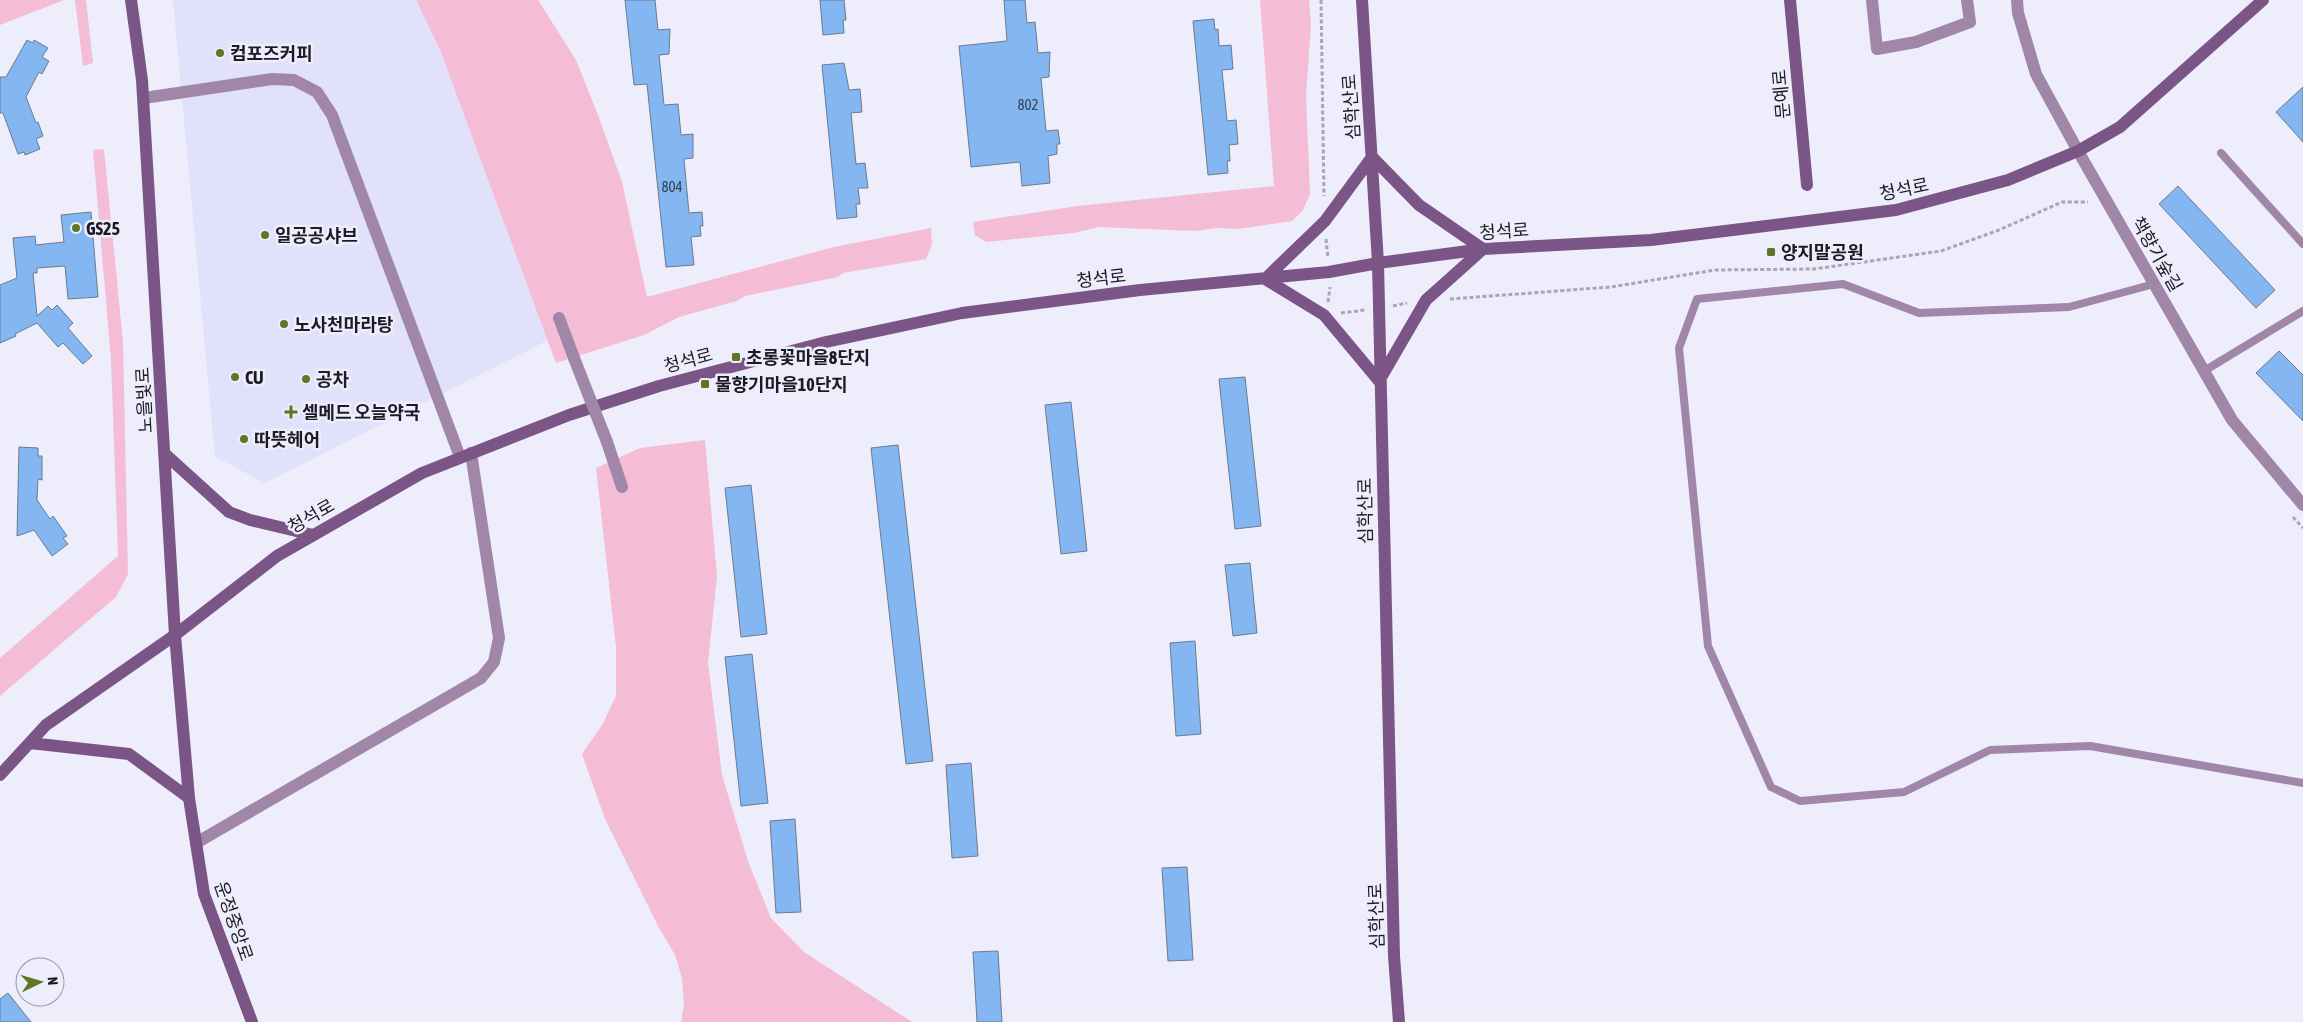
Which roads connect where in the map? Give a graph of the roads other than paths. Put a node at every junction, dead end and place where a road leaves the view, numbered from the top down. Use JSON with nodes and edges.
{"nodes":[{"id":1,"x":131,"y":0,"type":"edge"},
{"id":2,"x":1362,"y":0,"type":"edge"},
{"id":3,"x":1790,"y":0,"type":"edge"},
{"id":4,"x":1872,"y":0,"type":"edge"},
{"id":5,"x":1968,"y":0,"type":"edge"},
{"id":6,"x":2017,"y":0,"type":"edge"},
{"id":7,"x":2262,"y":0,"type":"edge"},
{"id":8,"x":144,"y":98,"type":"junction"},
{"id":9,"x":2078,"y":151,"type":"junction"},
{"id":10,"x":2221,"y":153,"type":"dead end"},
{"id":11,"x":1372,"y":156,"type":"junction"},
{"id":12,"x":1807,"y":185,"type":"dead end"},
{"id":13,"x":2303,"y":244,"type":"edge"},
{"id":14,"x":1483,"y":249,"type":"junction"},
{"id":15,"x":1378,"y":263,"type":"junction"},
{"id":16,"x":1265,"y":279,"type":"junction"},
{"id":17,"x":2154,"y":284,"type":"junction"},
{"id":18,"x":2303,"y":311,"type":"edge"},
{"id":19,"x":559,"y":318,"type":"dead end"},
{"id":20,"x":2204,"y":371,"type":"junction"},
{"id":21,"x":1379,"y":381,"type":"junction"},
{"id":22,"x":165,"y":454,"type":"junction"},
{"id":23,"x":465,"y":455,"type":"junction"},
{"id":24,"x":622,"y":487,"type":"dead end"},
{"id":25,"x":2303,"y":505,"type":"edge"},
{"id":26,"x":313,"y":535,"type":"junction"},
{"id":27,"x":175,"y":635,"type":"junction"},
{"id":28,"x":30,"y":743,"type":"junction"},
{"id":29,"x":0,"y":775,"type":"edge"},
{"id":30,"x":2303,"y":783,"type":"edge"},
{"id":31,"x":189,"y":798,"type":"junction"},
{"id":32,"x":196,"y":843,"type":"junction"},
{"id":33,"x":252,"y":1022,"type":"edge"},
{"id":34,"x":1399,"y":1022,"type":"edge"}],
"edges":[{"from":1,"to":8,"type":"street","name":"노을빛로"},
{"from":2,"to":11,"type":"street","name":"심학산로"},
{"from":3,"to":12,"type":"street","name":"문예로"},
{"from":4,"to":5,"type":"street"},
{"from":6,"to":9,"type":"street","name":"책향기숲길"},
{"from":7,"to":9,"type":"street","name":"청석로"},
{"from":8,"to":22,"type":"street","name":"노을빛로"},
{"from":8,"to":23,"type":"street"},
{"from":9,"to":14,"type":"street","name":"청석로"},
{"from":9,"to":17,"type":"street","name":"책향기숲길"},
{"from":10,"to":13,"type":"lane"},
{"from":11,"to":14,"type":"street"},
{"from":11,"to":15,"type":"street","name":"심학산로"},
{"from":11,"to":16,"type":"street"},
{"from":14,"to":15,"type":"street","name":"청석로"},
{"from":14,"to":21,"type":"street"},
{"from":15,"to":16,"type":"street","name":"청석로"},
{"from":15,"to":21,"type":"street","name":"심학산로"},
{"from":16,"to":21,"type":"street"},
{"from":16,"to":23,"type":"street","name":"청석로"},
{"from":17,"to":20,"type":"street","name":"책향기숲길"},
{"from":17,"to":30,"type":"lane"},
{"from":18,"to":20,"type":"lane"},
{"from":19,"to":24,"type":"street","bridge":true},
{"from":20,"to":25,"type":"street","name":"책향기숲길"},
{"from":21,"to":34,"type":"street","name":"심학산로"},
{"from":22,"to":26,"type":"street"},
{"from":22,"to":27,"type":"street","name":"노을빛로"},
{"from":23,"to":26,"type":"street","name":"청석로"},
{"from":23,"to":32,"type":"street"},
{"from":26,"to":27,"type":"street","name":"청석로"},
{"from":27,"to":28,"type":"street","name":"청석로"},
{"from":27,"to":31,"type":"street","name":"노을빛로"},
{"from":28,"to":29,"type":"street","name":"청석로"},
{"from":28,"to":31,"type":"street"},
{"from":31,"to":32,"type":"street","name":"운정중앙로"},
{"from":32,"to":33,"type":"street","name":"운정중앙로"}]}
